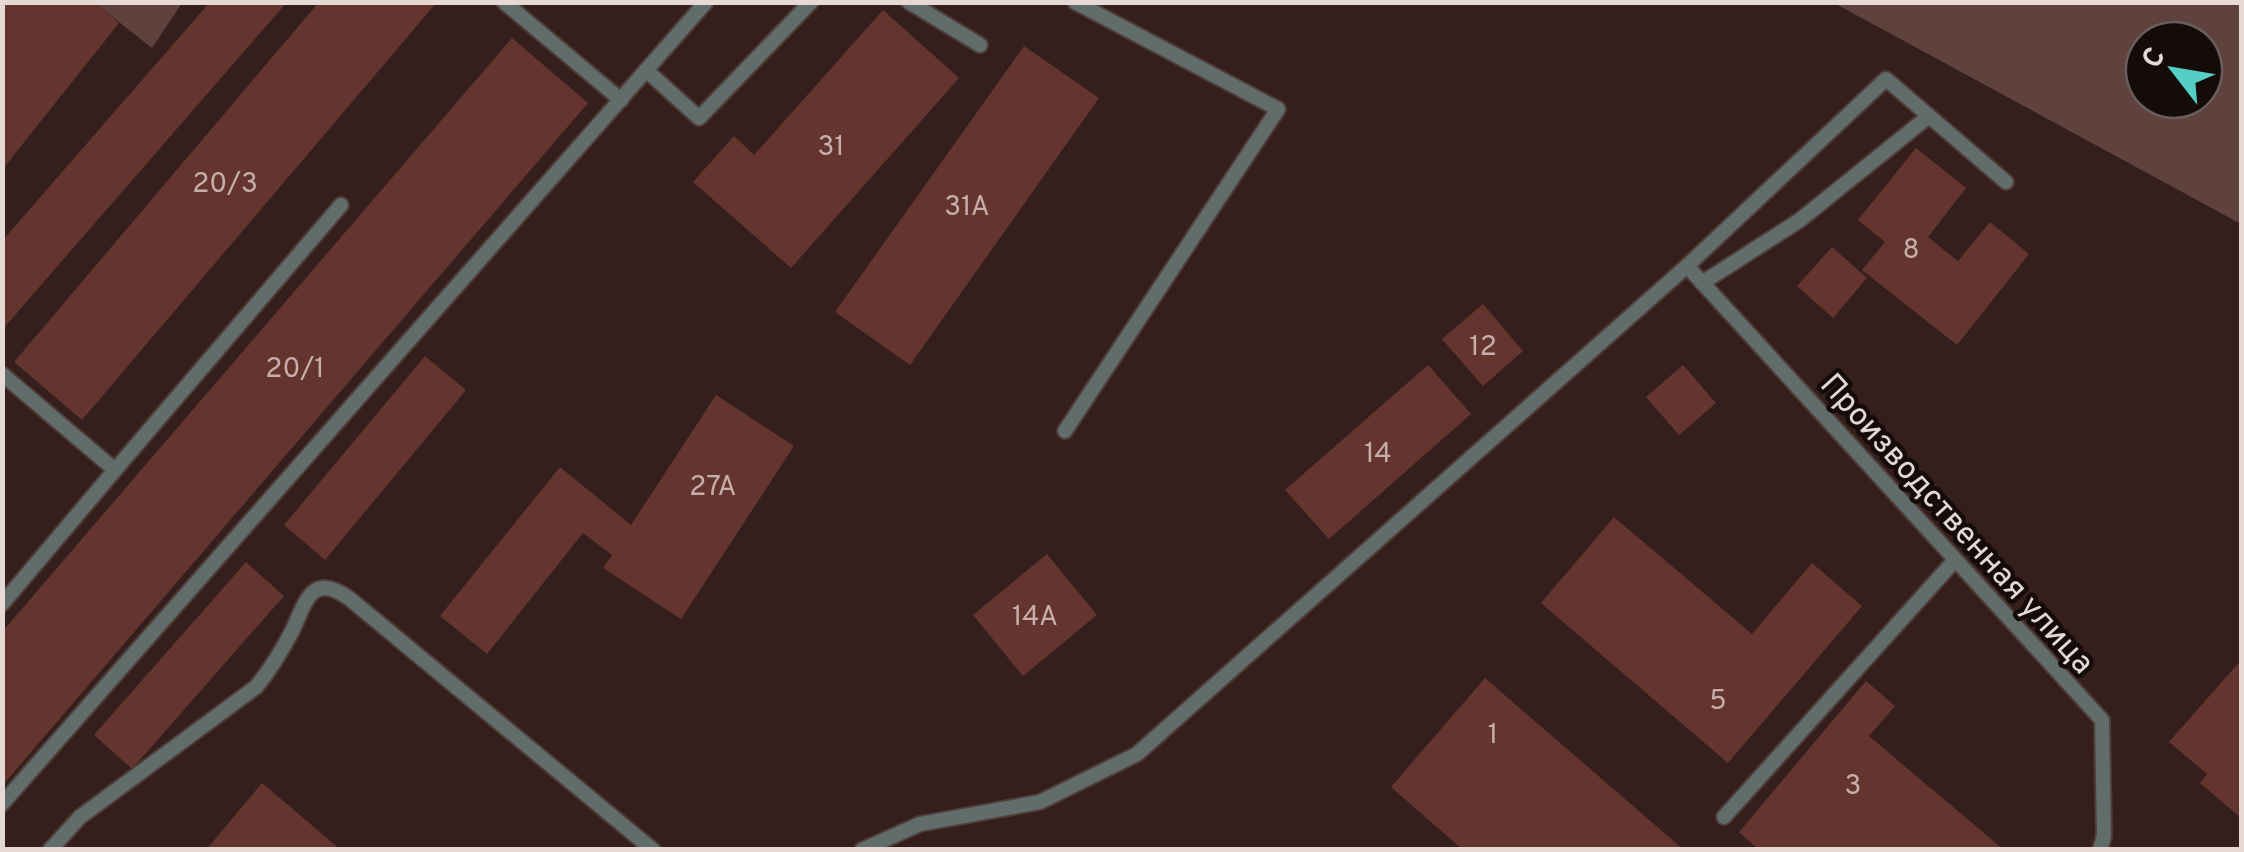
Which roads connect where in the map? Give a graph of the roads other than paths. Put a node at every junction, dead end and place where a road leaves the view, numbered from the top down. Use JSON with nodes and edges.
{"nodes":[{"id":1,"x":504,"y":2,"type":"edge"},
{"id":2,"x":706,"y":2,"type":"edge"},
{"id":3,"x":811,"y":2,"type":"edge"},
{"id":4,"x":909,"y":2,"type":"edge"},
{"id":5,"x":1074,"y":2,"type":"edge"},
{"id":6,"x":980,"y":45,"type":"dead end"},
{"id":7,"x":646,"y":70,"type":"junction"},
{"id":8,"x":621,"y":100,"type":"junction"},
{"id":9,"x":1929,"y":116,"type":"junction"},
{"id":10,"x":2006,"y":182,"type":"dead end"},
{"id":11,"x":341,"y":206,"type":"dead end"},
{"id":12,"x":1687,"y":266,"type":"junction"},
{"id":13,"x":1702,"y":283,"type":"junction"},
{"id":14,"x":2,"y":374,"type":"edge"},
{"id":15,"x":1065,"y":432,"type":"dead end"},
{"id":16,"x":114,"y":470,"type":"junction"},
{"id":17,"x":1955,"y":560,"type":"junction"},
{"id":18,"x":2,"y":604,"type":"edge"},
{"id":19,"x":2,"y":804,"type":"edge"},
{"id":20,"x":1724,"y":817,"type":"dead end"},
{"id":21,"x":50,"y":850,"type":"edge"},
{"id":22,"x":653,"y":850,"type":"edge"},
{"id":23,"x":862,"y":850,"type":"edge"},
{"id":24,"x":2100,"y":850,"type":"edge"}],
"edges":[{"from":1,"to":8,"type":"lane"},
{"from":2,"to":7,"type":"lane"},
{"from":3,"to":7,"type":"lane"},
{"from":4,"to":6,"type":"lane"},
{"from":5,"to":15,"type":"lane"},
{"from":7,"to":8,"type":"lane"},
{"from":8,"to":19,"type":"lane"},
{"from":9,"to":10,"type":"lane"},
{"from":9,"to":12,"type":"lane"},
{"from":9,"to":13,"type":"lane"},
{"from":11,"to":16,"type":"lane"},
{"from":12,"to":13,"type":"lane","name":"Производственная улица"},
{"from":12,"to":23,"type":"lane"},
{"from":13,"to":17,"type":"lane","name":"Производственная улица"},
{"from":14,"to":16,"type":"lane"},
{"from":16,"to":18,"type":"lane"},
{"from":17,"to":20,"type":"lane"},
{"from":17,"to":24,"type":"lane","name":"Производственная улица"},
{"from":21,"to":22,"type":"lane"}]}
